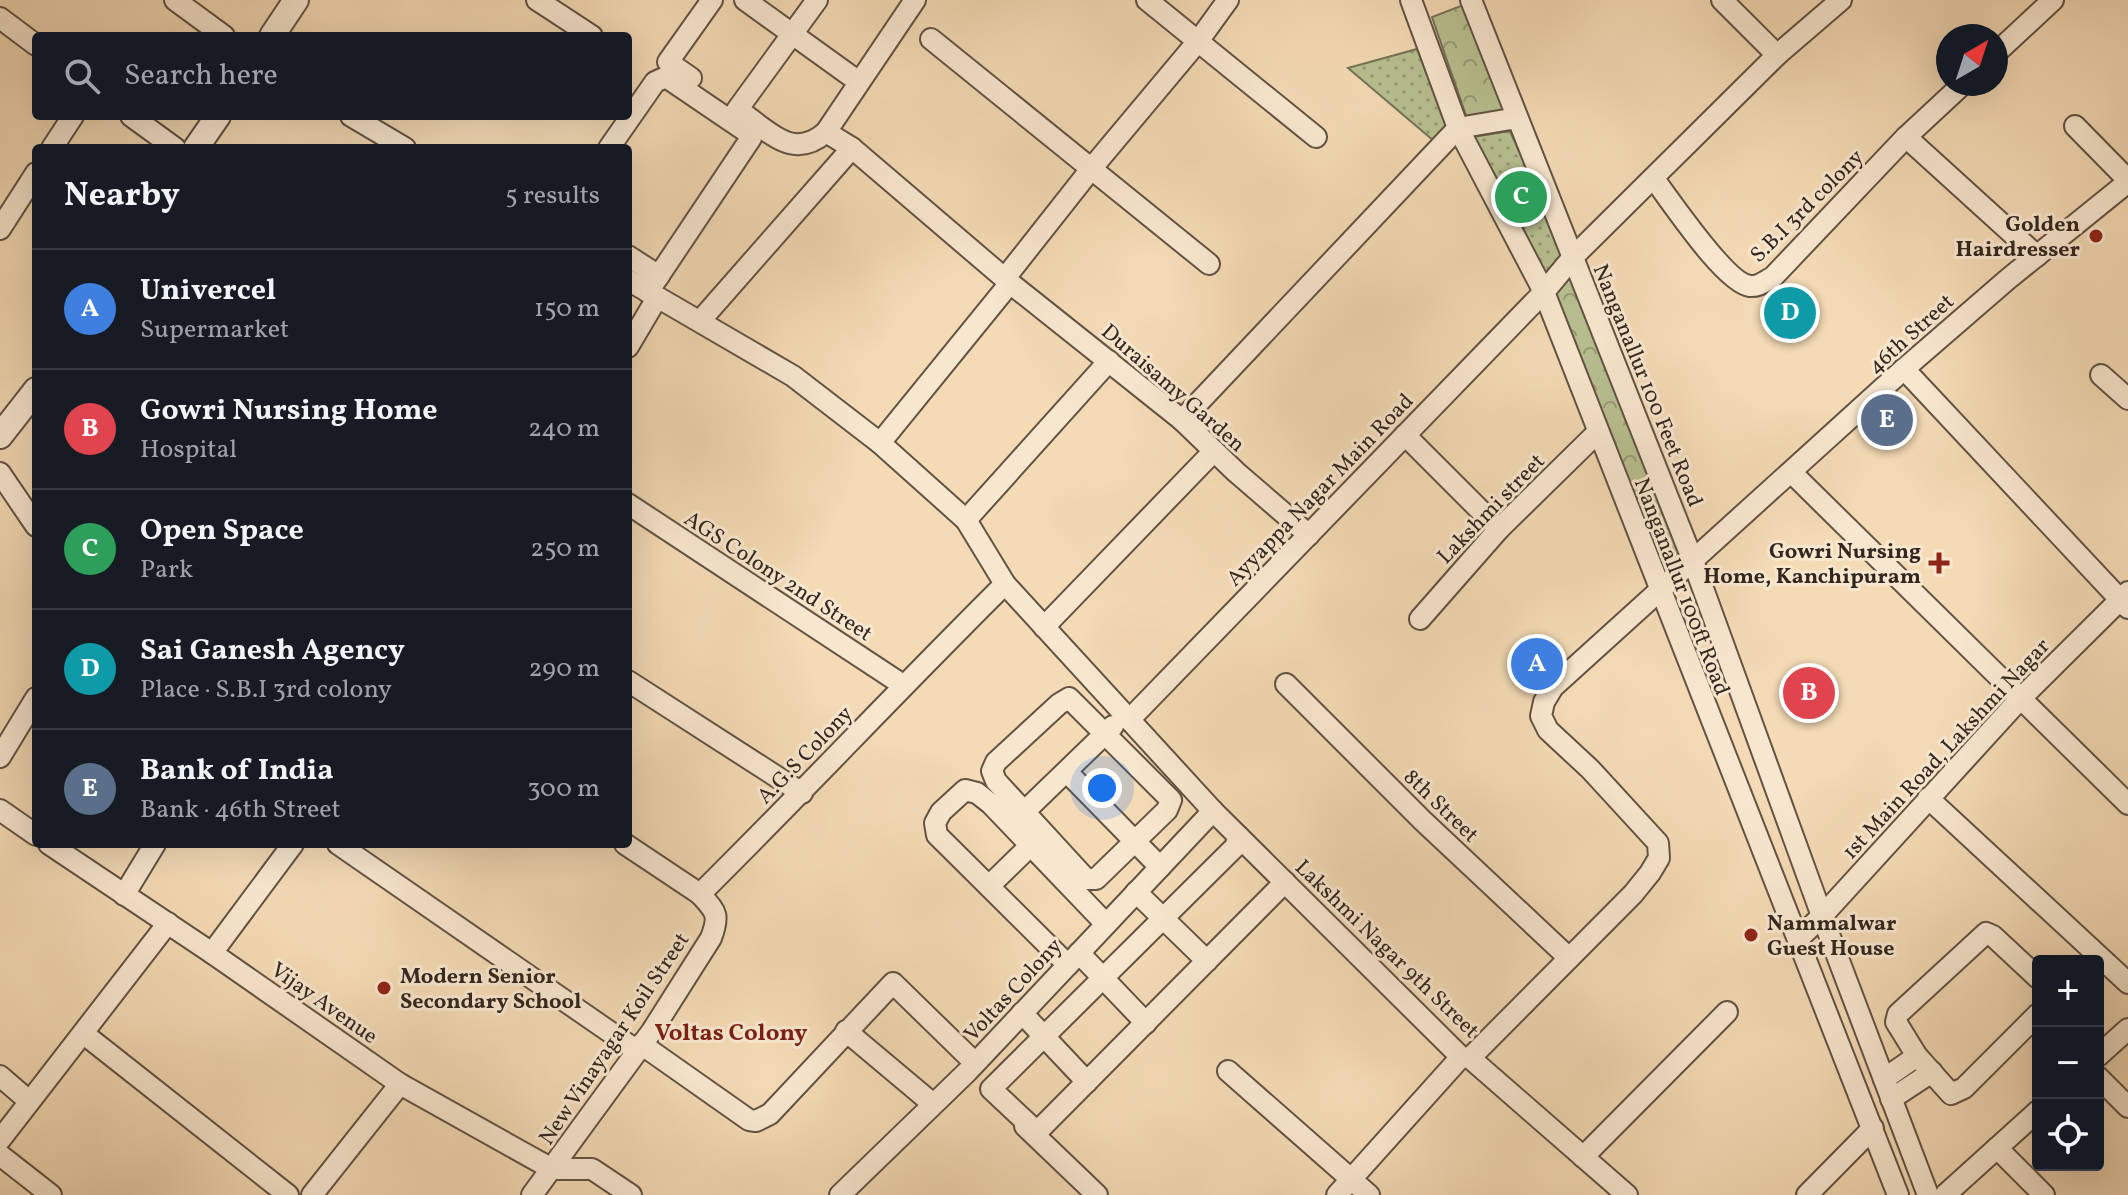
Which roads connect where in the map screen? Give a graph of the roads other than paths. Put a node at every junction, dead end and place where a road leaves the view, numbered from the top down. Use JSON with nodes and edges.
{"nodes":[{"id":1,"x":175,"y":0,"type":"edge"},
{"id":2,"x":296,"y":0,"type":"edge"},
{"id":3,"x":537,"y":0,"type":"edge"},
{"id":4,"x":712,"y":0,"type":"edge"},
{"id":5,"x":745,"y":0,"type":"edge"},
{"id":6,"x":817,"y":0,"type":"edge"},
{"id":7,"x":915,"y":0,"type":"edge"},
{"id":8,"x":1147,"y":0,"type":"edge"},
{"id":9,"x":1228,"y":0,"type":"edge"},
{"id":10,"x":1411,"y":0,"type":"edge"},
{"id":11,"x":1471,"y":0,"type":"edge"},
{"id":12,"x":1722,"y":0,"type":"edge"},
{"id":13,"x":1841,"y":0,"type":"edge"},
{"id":14,"x":2053,"y":0,"type":"edge"},
{"id":15,"x":0,"y":18,"type":"edge"},
{"id":16,"x":219,"y":32,"type":"edge"},
{"id":17,"x":275,"y":32,"type":"edge"},
{"id":18,"x":586,"y":32,"type":"edge"},
{"id":19,"x":792,"y":34,"type":"junction"},
{"id":20,"x":931,"y":39,"type":"dead end"},
{"id":21,"x":1199,"y":40,"type":"junction"},
{"id":22,"x":32,"y":42,"type":"edge"},
{"id":23,"x":2008,"y":42,"type":"edge"},
{"id":24,"x":1777,"y":55,"type":"junction"},
{"id":25,"x":859,"y":82,"type":"junction"},
{"id":26,"x":1950,"y":96,"type":"edge"},
{"id":27,"x":737,"y":110,"type":"junction"},
{"id":28,"x":632,"y":116,"type":"edge"},
{"id":29,"x":1517,"y":118,"type":"junction"},
{"id":30,"x":70,"y":120,"type":"edge"},
{"id":31,"x":136,"y":120,"type":"edge"},
{"id":32,"x":215,"y":120,"type":"edge"},
{"id":33,"x":358,"y":120,"type":"edge"},
{"id":34,"x":629,"y":120,"type":"edge"},
{"id":35,"x":2075,"y":126,"type":"dead end"},
{"id":36,"x":1458,"y":128,"type":"junction"},
{"id":37,"x":826,"y":132,"type":"junction"},
{"id":38,"x":1316,"y":137,"type":"dead end"},
{"id":39,"x":1906,"y":137,"type":"junction"},
{"id":40,"x":55,"y":144,"type":"edge"},
{"id":41,"x":170,"y":144,"type":"edge"},
{"id":42,"x":199,"y":144,"type":"edge"},
{"id":43,"x":398,"y":144,"type":"edge"},
{"id":44,"x":612,"y":144,"type":"edge"},
{"id":45,"x":852,"y":148,"type":"junction"},
{"id":46,"x":1091,"y":169,"type":"junction"},
{"id":47,"x":32,"y":179,"type":"edge"},
{"id":48,"x":1654,"y":179,"type":"junction"},
{"id":49,"x":2128,"y":181,"type":"edge"},
{"id":50,"x":0,"y":229,"type":"edge"},
{"id":51,"x":2037,"y":256,"type":"junction"},
{"id":52,"x":1573,"y":257,"type":"junction"},
{"id":53,"x":632,"y":261,"type":"edge"},
{"id":54,"x":1209,"y":264,"type":"dead end"},
{"id":55,"x":1008,"y":280,"type":"junction"},
{"id":56,"x":632,"y":281,"type":"edge"},
{"id":57,"x":655,"y":289,"type":"junction"},
{"id":58,"x":1544,"y":292,"type":"junction"},
{"id":59,"x":700,"y":321,"type":"junction"},
{"id":60,"x":632,"y":338,"type":"edge"},
{"id":61,"x":1109,"y":361,"type":"junction"},
{"id":62,"x":1904,"y":369,"type":"junction"},
{"id":63,"x":2101,"y":375,"type":"dead end"},
{"id":64,"x":32,"y":395,"type":"edge"},
{"id":65,"x":2128,"y":399,"type":"edge"},
{"id":66,"x":1182,"y":420,"type":"junction"},
{"id":67,"x":1598,"y":432,"type":"junction"},
{"id":68,"x":1405,"y":435,"type":"junction"},
{"id":69,"x":0,"y":436,"type":"edge"},
{"id":70,"x":880,"y":443,"type":"junction"},
{"id":71,"x":1214,"y":451,"type":"junction"},
{"id":72,"x":0,"y":473,"type":"edge"},
{"id":73,"x":1792,"y":473,"type":"junction"},
{"id":74,"x":632,"y":507,"type":"edge"},
{"id":75,"x":32,"y":520,"type":"edge"},
{"id":76,"x":966,"y":520,"type":"junction"},
{"id":77,"x":1499,"y":529,"type":"junction"},
{"id":78,"x":1309,"y":535,"type":"junction"},
{"id":79,"x":1693,"y":561,"type":"junction"},
{"id":80,"x":1005,"y":584,"type":"junction"},
{"id":81,"x":1659,"y":591,"type":"junction"},
{"id":82,"x":2125,"y":600,"type":"edge"},
{"id":83,"x":1420,"y":619,"type":"dead end"},
{"id":84,"x":1044,"y":627,"type":"junction"},
{"id":85,"x":632,"y":684,"type":"edge"},
{"id":86,"x":1286,"y":684,"type":"dead end"},
{"id":87,"x":903,"y":685,"type":"junction"},
{"id":88,"x":2020,"y":699,"type":"junction"},
{"id":89,"x":32,"y":705,"type":"edge"},
{"id":90,"x":1127,"y":717,"type":"junction"},
{"id":91,"x":1106,"y":733,"type":"junction"},
{"id":92,"x":0,"y":757,"type":"edge"},
{"id":93,"x":1067,"y":772,"type":"junction"},
{"id":94,"x":802,"y":793,"type":"junction"},
{"id":95,"x":1928,"y":798,"type":"junction"},
{"id":96,"x":2128,"y":804,"type":"edge"},
{"id":97,"x":0,"y":810,"type":"edge"},
{"id":98,"x":1213,"y":811,"type":"junction"},
{"id":99,"x":1024,"y":812,"type":"junction"},
{"id":100,"x":32,"y":832,"type":"edge"},
{"id":101,"x":1239,"y":837,"type":"junction"},
{"id":102,"x":1135,"y":841,"type":"junction"},
{"id":103,"x":1030,"y":846,"type":"junction"},
{"id":104,"x":55,"y":848,"type":"edge"},
{"id":105,"x":153,"y":848,"type":"edge"},
{"id":106,"x":290,"y":848,"type":"edge"},
{"id":107,"x":344,"y":848,"type":"edge"},
{"id":108,"x":631,"y":848,"type":"edge"},
{"id":109,"x":1160,"y":867,"type":"junction"},
{"id":110,"x":1285,"y":882,"type":"junction"},
{"id":111,"x":989,"y":886,"type":"junction"},
{"id":112,"x":1136,"y":892,"type":"junction"},
{"id":113,"x":700,"y":894,"type":"junction"},
{"id":114,"x":124,"y":895,"type":"junction"},
{"id":115,"x":1822,"y":916,"type":"junction"},
{"id":116,"x":1163,"y":919,"type":"junction"},
{"id":117,"x":168,"y":923,"type":"junction"},
{"id":118,"x":1106,"y":924,"type":"junction"},
{"id":119,"x":1798,"y":939,"type":"junction"},
{"id":120,"x":212,"y":953,"type":"junction"},
{"id":121,"x":1569,"y":958,"type":"junction"},
{"id":122,"x":1073,"y":959,"type":"junction"},
{"id":123,"x":1207,"y":961,"type":"junction"},
{"id":124,"x":2032,"y":972,"type":"edge"},
{"id":125,"x":1103,"y":979,"type":"junction"},
{"id":126,"x":2128,"y":983,"type":"edge"},
{"id":127,"x":1727,"y":1012,"type":"dead end"},
{"id":128,"x":1022,"y":1013,"type":"junction"},
{"id":129,"x":2032,"y":1020,"type":"edge"},
{"id":130,"x":1146,"y":1023,"type":"junction"},
{"id":131,"x":2128,"y":1029,"type":"edge"},
{"id":132,"x":846,"y":1031,"type":"junction"},
{"id":133,"x":84,"y":1034,"type":"junction"},
{"id":134,"x":1044,"y":1037,"type":"junction"},
{"id":135,"x":639,"y":1047,"type":"junction"},
{"id":136,"x":2104,"y":1051,"type":"edge"},
{"id":137,"x":1917,"y":1056,"type":"junction"},
{"id":138,"x":1466,"y":1058,"type":"junction"},
{"id":139,"x":971,"y":1067,"type":"junction"},
{"id":140,"x":1228,"y":1071,"type":"dead end"},
{"id":141,"x":1932,"y":1072,"type":"junction"},
{"id":142,"x":0,"y":1076,"type":"edge"},
{"id":143,"x":1087,"y":1082,"type":"junction"},
{"id":144,"x":2104,"y":1083,"type":"edge"},
{"id":145,"x":400,"y":1084,"type":"junction"},
{"id":146,"x":1888,"y":1089,"type":"junction"},
{"id":147,"x":29,"y":1101,"type":"junction"},
{"id":148,"x":933,"y":1104,"type":"junction"},
{"id":149,"x":2128,"y":1107,"type":"edge"},
{"id":150,"x":2032,"y":1116,"type":"edge"},
{"id":151,"x":1873,"y":1128,"type":"junction"},
{"id":152,"x":0,"y":1140,"type":"edge"},
{"id":153,"x":1997,"y":1148,"type":"junction"},
{"id":154,"x":0,"y":1155,"type":"edge"},
{"id":155,"x":1583,"y":1157,"type":"junction"},
{"id":156,"x":552,"y":1169,"type":"junction"},
{"id":157,"x":1344,"y":1187,"type":"edge"},
{"id":158,"x":51,"y":1195,"type":"edge"},
{"id":159,"x":288,"y":1195,"type":"edge"},
{"id":160,"x":312,"y":1195,"type":"edge"},
{"id":161,"x":532,"y":1195,"type":"edge"},
{"id":162,"x":631,"y":1195,"type":"edge"},
{"id":163,"x":840,"y":1195,"type":"edge"},
{"id":164,"x":1097,"y":1195,"type":"edge"},
{"id":165,"x":1369,"y":1195,"type":"edge"},
{"id":166,"x":1627,"y":1195,"type":"edge"},
{"id":167,"x":1807,"y":1195,"type":"edge"},
{"id":168,"x":1898,"y":1195,"type":"edge"},
{"id":169,"x":1928,"y":1195,"type":"edge"},
{"id":170,"x":1945,"y":1195,"type":"edge"},
{"id":171,"x":2044,"y":1195,"type":"edge"}],
"edges":[{"from":1,"to":16,"type":"street"},
{"from":2,"to":17,"type":"street"},
{"from":3,"to":18,"type":"street"},
{"from":4,"to":27,"type":"street"},
{"from":5,"to":19,"type":"street"},
{"from":6,"to":19,"type":"street"},
{"from":7,"to":25,"type":"street"},
{"from":8,"to":21,"type":"street"},
{"from":9,"to":21,"type":"street"},
{"from":10,"to":36,"type":"street","name":"Nanganallur 100ft Road"},
{"from":11,"to":29,"type":"street","name":"Nanganallur 100 Feet Road"},
{"from":12,"to":24,"type":"street"},
{"from":13,"to":24,"type":"street","name":"Ayyappa Nagar Main Road"},
{"from":14,"to":23,"type":"street"},
{"from":15,"to":22,"type":"street"},
{"from":19,"to":25,"type":"street"},
{"from":19,"to":27,"type":"street"},
{"from":20,"to":46,"type":"street"},
{"from":21,"to":38,"type":"street"},
{"from":21,"to":46,"type":"street"},
{"from":24,"to":48,"type":"street","name":"Ayyappa Nagar Main Road"},
{"from":25,"to":37,"type":"street"},
{"from":26,"to":39,"type":"street","name":"S.B.I 3rd colony"},
{"from":27,"to":37,"type":"street"},
{"from":28,"to":57,"type":"street"},
{"from":29,"to":36,"type":"street"},
{"from":29,"to":52,"type":"street","name":"Nanganallur 100 Feet Road"},
{"from":30,"to":40,"type":"street"},
{"from":31,"to":41,"type":"street"},
{"from":32,"to":42,"type":"street"},
{"from":33,"to":43,"type":"street"},
{"from":34,"to":44,"type":"street"},
{"from":35,"to":49,"type":"street"},
{"from":36,"to":58,"type":"street","name":"Nanganallur 100ft Road"},
{"from":36,"to":66,"type":"street"},
{"from":37,"to":45,"type":"street","name":"Duraisamy Garden"},
{"from":39,"to":48,"type":"street","name":"S.B.I 3rd colony"},
{"from":39,"to":51,"type":"street"},
{"from":45,"to":55,"type":"street","name":"Duraisamy Garden"},
{"from":45,"to":59,"type":"street"},
{"from":46,"to":54,"type":"street"},
{"from":46,"to":55,"type":"street"},
{"from":47,"to":50,"type":"street"},
{"from":48,"to":52,"type":"street","name":"Ayyappa Nagar Main Road"},
{"from":49,"to":51,"type":"street","name":"46th Street"},
{"from":51,"to":62,"type":"street","name":"46th Street"},
{"from":52,"to":58,"type":"street","name":"Ayyappa Nagar Main Road"},
{"from":52,"to":79,"type":"street","name":"Nanganallur 100 Feet Road"},
{"from":53,"to":57,"type":"street"},
{"from":55,"to":61,"type":"street","name":"Duraisamy Garden"},
{"from":55,"to":70,"type":"street"},
{"from":56,"to":57,"type":"street"},
{"from":57,"to":59,"type":"street","name":"Lakshmi Nagar 9th Street"},
{"from":57,"to":60,"type":"street"},
{"from":58,"to":67,"type":"street","name":"Nanganallur 100ft Road"},
{"from":58,"to":68,"type":"street","name":"Ayyappa Nagar Main Road"},
{"from":59,"to":70,"type":"street","name":"Lakshmi Nagar 9th Street"},
{"from":61,"to":66,"type":"street","name":"Duraisamy Garden"},
{"from":61,"to":76,"type":"street"},
{"from":62,"to":73,"type":"street","name":"46th Street"},
{"from":62,"to":82,"type":"street"},
{"from":63,"to":65,"type":"street"},
{"from":64,"to":69,"type":"street"},
{"from":66,"to":71,"type":"street","name":"Duraisamy Garden"},
{"from":67,"to":77,"type":"street","name":"Lakshmi street"},
{"from":67,"to":81,"type":"street","name":"Nanganallur 100ft Road"},
{"from":68,"to":77,"type":"street"},
{"from":68,"to":78,"type":"street","name":"Ayyappa Nagar Main Road"},
{"from":70,"to":76,"type":"street","name":"Lakshmi Nagar 9th Street"},
{"from":71,"to":78,"type":"street","name":"Duraisamy Garden"},
{"from":71,"to":84,"type":"street"},
{"from":72,"to":75,"type":"street"},
{"from":73,"to":79,"type":"street","name":"46th Street"},
{"from":73,"to":88,"type":"street"},
{"from":74,"to":87,"type":"street","name":"AGS Colony 2nd Street"},
{"from":76,"to":80,"type":"street","name":"Lakshmi Nagar 9th Street"},
{"from":77,"to":83,"type":"street","name":"Lakshmi street"},
{"from":78,"to":90,"type":"street","name":"Ayyappa Nagar Main Road"},
{"from":79,"to":81,"type":"street","name":"46th Street"},
{"from":79,"to":115,"type":"street","name":"Nanganallur 100 Feet Road"},
{"from":80,"to":84,"type":"street","name":"Lakshmi Nagar 9th Street"},
{"from":80,"to":87,"type":"street","name":"A.G.S Colony"},
{"from":81,"to":119,"type":"street","name":"Nanganallur 100ft Road"},
{"from":81,"to":121,"type":"street","name":"46th Street"},
{"from":82,"to":88,"type":"street","name":"1st Main Road, Lakshmi Nagar"},
{"from":84,"to":90,"type":"street","name":"Lakshmi Nagar 9th Street"},
{"from":85,"to":94,"type":"street"},
{"from":86,"to":121,"type":"street","name":"8th Street"},
{"from":87,"to":94,"type":"street","name":"A.G.S Colony"},
{"from":88,"to":95,"type":"street","name":"1st Main Road, Lakshmi Nagar"},
{"from":88,"to":96,"type":"street"},
{"from":89,"to":92,"type":"street"},
{"from":90,"to":91,"type":"street","name":"Ayyappa Nagar Main Road"},
{"from":90,"to":98,"type":"street","name":"Lakshmi Nagar 9th Street"},
{"from":91,"to":93,"type":"street","name":"Ayyappa Nagar Main Road"},
{"from":91,"to":99,"type":"street"},
{"from":91,"to":102,"type":"street"},
{"from":93,"to":99,"type":"street","name":"Ayyappa Nagar Main Road"},
{"from":93,"to":102,"type":"street"},
{"from":94,"to":113,"type":"street","name":"A.G.S Colony"},
{"from":95,"to":115,"type":"street","name":"1st Main Road, Lakshmi Nagar"},
{"from":95,"to":126,"type":"street"},
{"from":97,"to":100,"type":"street"},
{"from":98,"to":101,"type":"street","name":"Lakshmi Nagar 9th Street"},
{"from":98,"to":109,"type":"street","name":"Voltas Colony"},
{"from":99,"to":102,"type":"street"},
{"from":101,"to":110,"type":"street","name":"Lakshmi Nagar 9th Street"},
{"from":101,"to":116,"type":"street"},
{"from":102,"to":109,"type":"street"},
{"from":103,"to":111,"type":"street"},
{"from":103,"to":111,"type":"street"},
{"from":103,"to":118,"type":"street"},
{"from":104,"to":114,"type":"street","name":"Vijay Avenue"},
{"from":105,"to":114,"type":"street"},
{"from":106,"to":120,"type":"street"},
{"from":107,"to":135,"type":"street"},
{"from":108,"to":113,"type":"street"},
{"from":109,"to":112,"type":"street","name":"Voltas Colony"},
{"from":110,"to":123,"type":"street"},
{"from":110,"to":138,"type":"street","name":"Lakshmi Nagar 9th Street"},
{"from":111,"to":122,"type":"street"},
{"from":112,"to":116,"type":"street"},
{"from":112,"to":118,"type":"street","name":"Voltas Colony"},
{"from":113,"to":135,"type":"street","name":"New Vinayagar Koil Street"},
{"from":114,"to":117,"type":"street","name":"Vijay Avenue"},
{"from":115,"to":119,"type":"street","name":"1st Main Road, Lakshmi Nagar"},
{"from":115,"to":146,"type":"street","name":"Nanganallur 100 Feet Road"},
{"from":116,"to":123,"type":"street"},
{"from":116,"to":125,"type":"street"},
{"from":117,"to":120,"type":"street","name":"Vijay Avenue"},
{"from":117,"to":133,"type":"street"},
{"from":118,"to":122,"type":"street","name":"Voltas Colony"},
{"from":119,"to":151,"type":"street","name":"Nanganallur 100ft Road"},
{"from":120,"to":145,"type":"street","name":"Vijay Avenue"},
{"from":121,"to":138,"type":"street"},
{"from":122,"to":125,"type":"street"},
{"from":122,"to":128,"type":"street","name":"Voltas Colony"},
{"from":123,"to":130,"type":"street"},
{"from":124,"to":137,"type":"street"},
{"from":125,"to":130,"type":"street"},
{"from":125,"to":134,"type":"street"},
{"from":127,"to":155,"type":"street"},
{"from":128,"to":134,"type":"street"},
{"from":128,"to":139,"type":"street","name":"Voltas Colony"},
{"from":129,"to":141,"type":"street"},
{"from":130,"to":143,"type":"street"},
{"from":131,"to":136,"type":"street"},
{"from":132,"to":135,"type":"street"},
{"from":132,"to":139,"type":"street"},
{"from":132,"to":148,"type":"street"},
{"from":133,"to":147,"type":"street"},
{"from":133,"to":159,"type":"street"},
{"from":134,"to":143,"type":"street"},
{"from":134,"to":143,"type":"street"},
{"from":135,"to":156,"type":"street","name":"New Vinayagar Koil Street"},
{"from":137,"to":141,"type":"street"},
{"from":137,"to":146,"type":"street"},
{"from":138,"to":155,"type":"street","name":"Lakshmi Nagar 9th Street"},
{"from":138,"to":157,"type":"street"},
{"from":139,"to":148,"type":"street","name":"Voltas Colony"},
{"from":139,"to":164,"type":"street"},
{"from":140,"to":157,"type":"street"},
{"from":141,"to":146,"type":"street"},
{"from":142,"to":147,"type":"street"},
{"from":144,"to":149,"type":"street"},
{"from":145,"to":156,"type":"street","name":"Vijay Avenue"},
{"from":145,"to":160,"type":"street"},
{"from":146,"to":169,"type":"street","name":"Nanganallur 100 Feet Road"},
{"from":147,"to":152,"type":"street"},
{"from":148,"to":163,"type":"street","name":"Voltas Colony"},
{"from":150,"to":153,"type":"street"},
{"from":151,"to":167,"type":"street"},
{"from":151,"to":168,"type":"street","name":"Nanganallur 100ft Road"},
{"from":153,"to":170,"type":"street"},
{"from":153,"to":171,"type":"street"},
{"from":154,"to":158,"type":"street"},
{"from":155,"to":166,"type":"street","name":"Lakshmi Nagar 9th Street"},
{"from":156,"to":161,"type":"street"},
{"from":156,"to":162,"type":"street"},
{"from":157,"to":165,"type":"street"}]}
